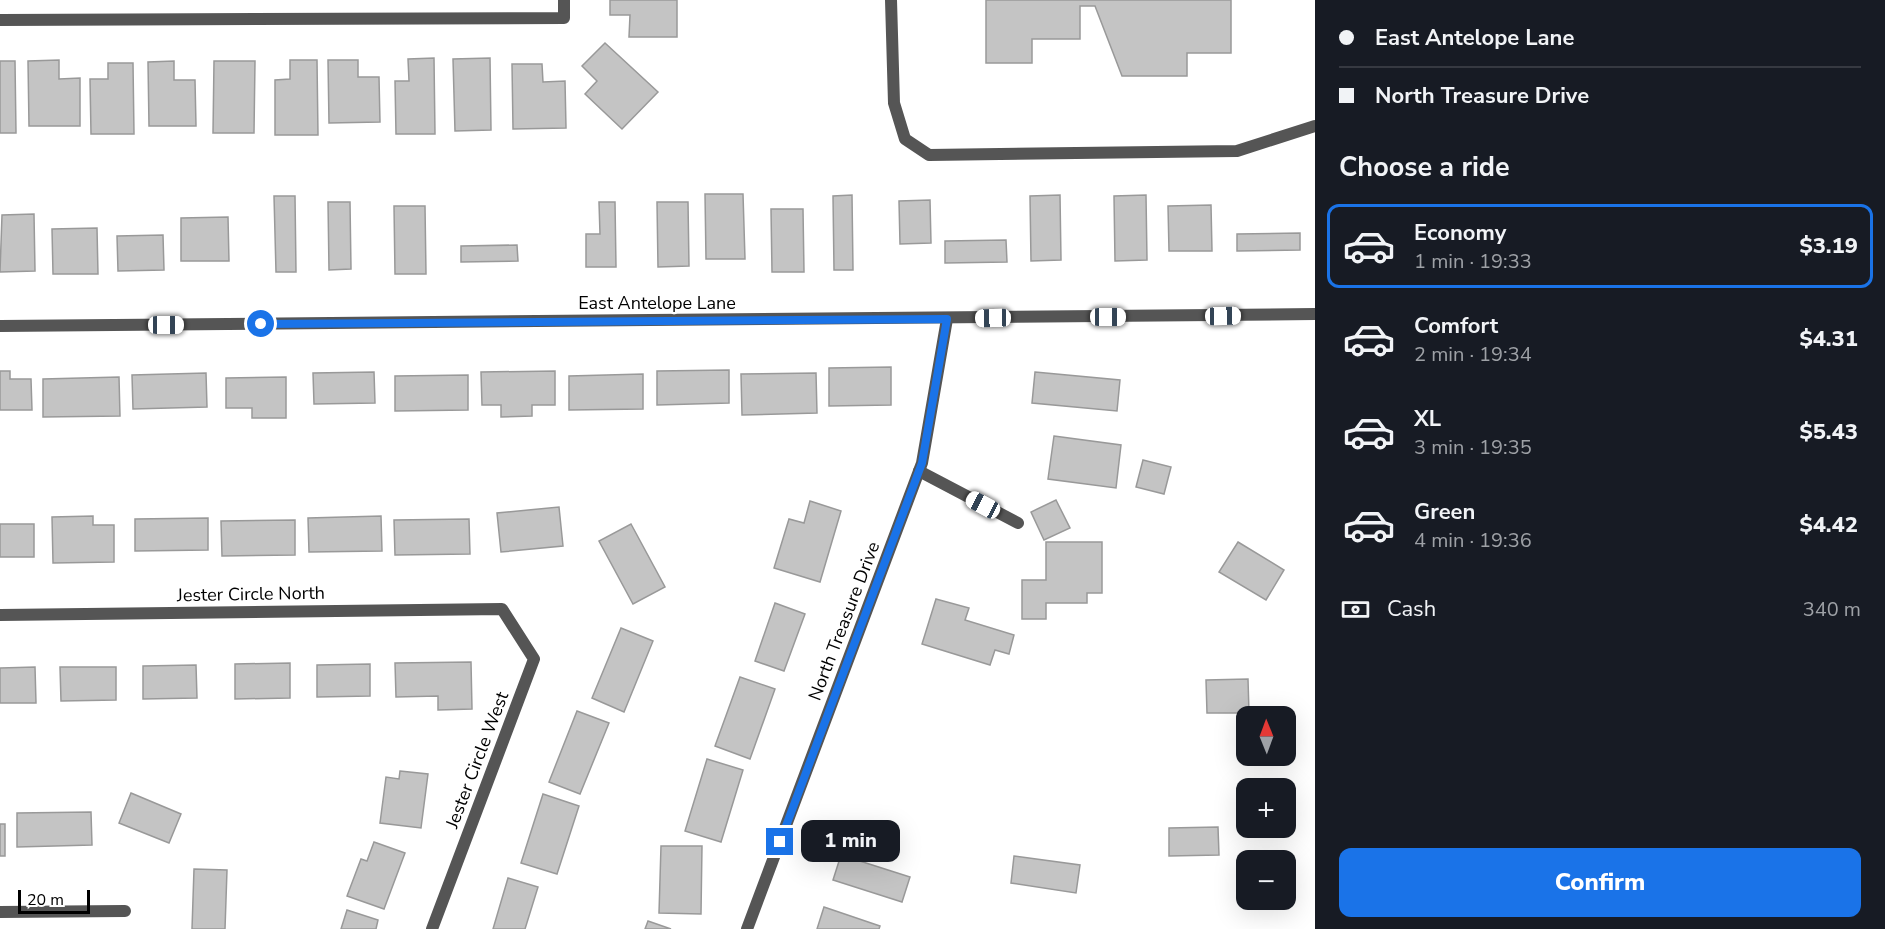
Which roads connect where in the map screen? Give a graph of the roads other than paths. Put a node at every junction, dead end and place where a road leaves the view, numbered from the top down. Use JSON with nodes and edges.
{"nodes":[{"id":1,"x":564,"y":0,"type":"edge"},
{"id":2,"x":891,"y":0,"type":"edge"},
{"id":3,"x":0,"y":20,"type":"edge"},
{"id":4,"x":1315,"y":126,"type":"edge"},
{"id":5,"x":1315,"y":315,"type":"edge"},
{"id":6,"x":947,"y":319,"type":"junction"},
{"id":7,"x":0,"y":326,"type":"edge"},
{"id":8,"x":920,"y":471,"type":"junction"},
{"id":9,"x":1018,"y":523,"type":"dead end"},
{"id":10,"x":502,"y":609,"type":"joint"},
{"id":11,"x":0,"y":615,"type":"edge"},
{"id":12,"x":125,"y":911,"type":"dead end"},
{"id":13,"x":0,"y":912,"type":"edge"},
{"id":14,"x":432,"y":929,"type":"edge"},
{"id":15,"x":747,"y":929,"type":"edge"}],
"edges":[{"from":1,"to":3,"type":"street"},
{"from":2,"to":4,"type":"street"},
{"from":5,"to":6,"type":"street","name":"East Antelope Lane"},
{"from":6,"to":7,"type":"street","name":"East Antelope Lane"},
{"from":6,"to":8,"type":"street","name":"North Treasure Drive"},
{"from":8,"to":9,"type":"street"},
{"from":8,"to":15,"type":"street","name":"North Treasure Drive"},
{"from":10,"to":11,"type":"street","name":"Jester Circle North"},
{"from":10,"to":14,"type":"street","name":"Jester Circle West"},
{"from":12,"to":13,"type":"street"}]}
